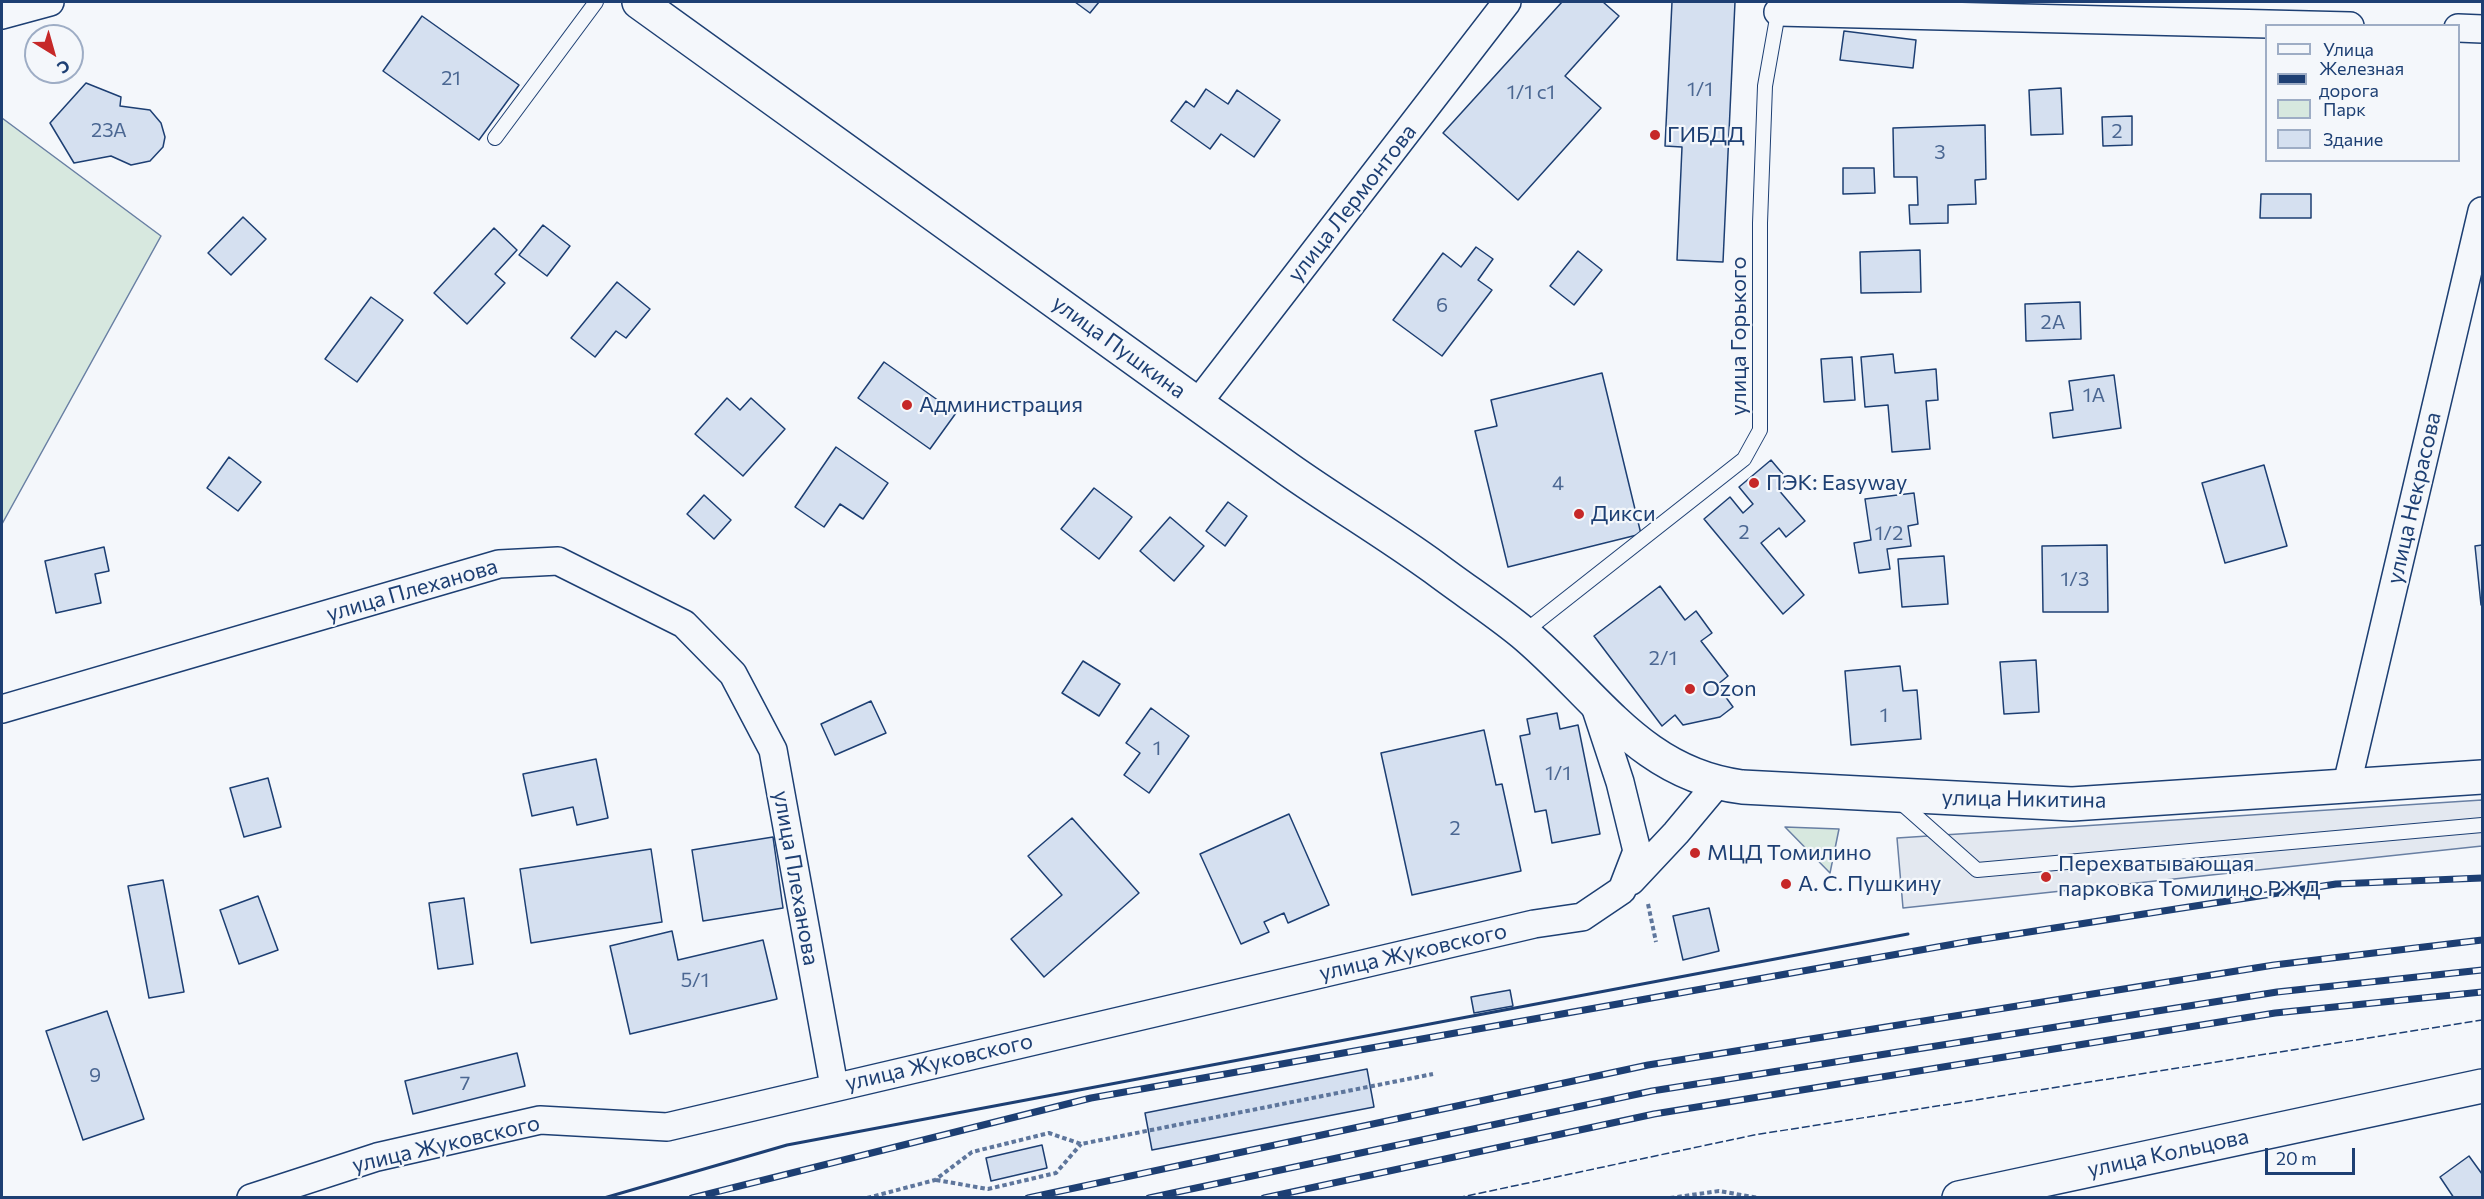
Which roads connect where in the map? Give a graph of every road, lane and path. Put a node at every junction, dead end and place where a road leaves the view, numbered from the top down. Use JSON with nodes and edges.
{"nodes":[{"id":1,"x":50,"y":2,"type":"edge"},
{"id":2,"x":596,"y":2,"type":"edge"},
{"id":3,"x":639,"y":2,"type":"edge"},
{"id":4,"x":1507,"y":2,"type":"edge"},
{"id":5,"x":1779,"y":7,"type":"edge"},
{"id":6,"x":2,"y":15,"type":"edge"},
{"id":7,"x":2290,"y":24,"type":"edge"},
{"id":8,"x":2460,"y":28,"type":"edge"},
{"id":9,"x":2482,"y":29,"type":"edge"},
{"id":10,"x":495,"y":138,"type":"dead end"},
{"id":11,"x":2482,"y":211,"type":"edge"},
{"id":12,"x":1197,"y":404,"type":"junction"},
{"id":13,"x":1523,"y":633,"type":"junction"},
{"id":14,"x":1593,"y":699,"type":"junction"},
{"id":15,"x":2,"y":709,"type":"edge"},
{"id":16,"x":2482,"y":777,"type":"edge"},
{"id":17,"x":1717,"y":784,"type":"junction"},
{"id":18,"x":2347,"y":784,"type":"junction"},
{"id":19,"x":1893,"y":796,"type":"junction"},
{"id":20,"x":2482,"y":825,"type":"edge"},
{"id":21,"x":1622,"y":891,"type":"junction"},
{"id":22,"x":1648,"y":903,"type":"dead end"},
{"id":23,"x":1656,"y":942,"type":"dead end"},
{"id":24,"x":1433,"y":1074,"type":"dead end"},
{"id":25,"x":834,"y":1086,"type":"junction"},
{"id":26,"x":2482,"y":1086,"type":"edge"},
{"id":27,"x":1081,"y":1144,"type":"junction"},
{"id":28,"x":935,"y":1180,"type":"junction"},
{"id":29,"x":251,"y":1197,"type":"edge"},
{"id":30,"x":867,"y":1197,"type":"edge"},
{"id":31,"x":1670,"y":1197,"type":"edge"},
{"id":32,"x":1759,"y":1197,"type":"edge"},
{"id":33,"x":1959,"y":1197,"type":"edge"}],
"edges":[{"from":1,"to":6,"type":"street"},
{"from":2,"to":10,"type":"lane"},
{"from":3,"to":12,"type":"main road","name":"улица Пушкина"},
{"from":4,"to":12,"type":"street","name":"улица Лермонтова"},
{"from":5,"to":7,"type":"street"},
{"from":5,"to":13,"type":"lane","name":"улица Горького"},
{"from":8,"to":9,"type":"street"},
{"from":11,"to":18,"type":"street","name":"улица Некрасова"},
{"from":12,"to":13,"type":"main road","name":"улица Пушкина"},
{"from":13,"to":14,"type":"main road","name":"улица Пушкина"},
{"from":14,"to":17,"type":"main road","name":"улица Никитина"},
{"from":14,"to":21,"type":"street"},
{"from":15,"to":25,"type":"street","name":"улица Плеханова"},
{"from":16,"to":18,"type":"main road","name":"улица Никитина"},
{"from":17,"to":19,"type":"main road","name":"улица Никитина"},
{"from":17,"to":21,"type":"street","name":"улица Жуковского"},
{"from":18,"to":19,"type":"main road","name":"улица Никитина"},
{"from":19,"to":20,"type":"lane"},
{"from":21,"to":25,"type":"street","name":"улица Жуковского"},
{"from":22,"to":23,"type":"path"},
{"from":24,"to":27,"type":"path"},
{"from":25,"to":29,"type":"street","name":"улица Жуковского"},
{"from":26,"to":33,"type":"main road","name":"улица Кольцова"},
{"from":27,"to":28,"type":"path"},
{"from":27,"to":28,"type":"path"},
{"from":28,"to":30,"type":"path"},
{"from":31,"to":32,"type":"path"}]}
